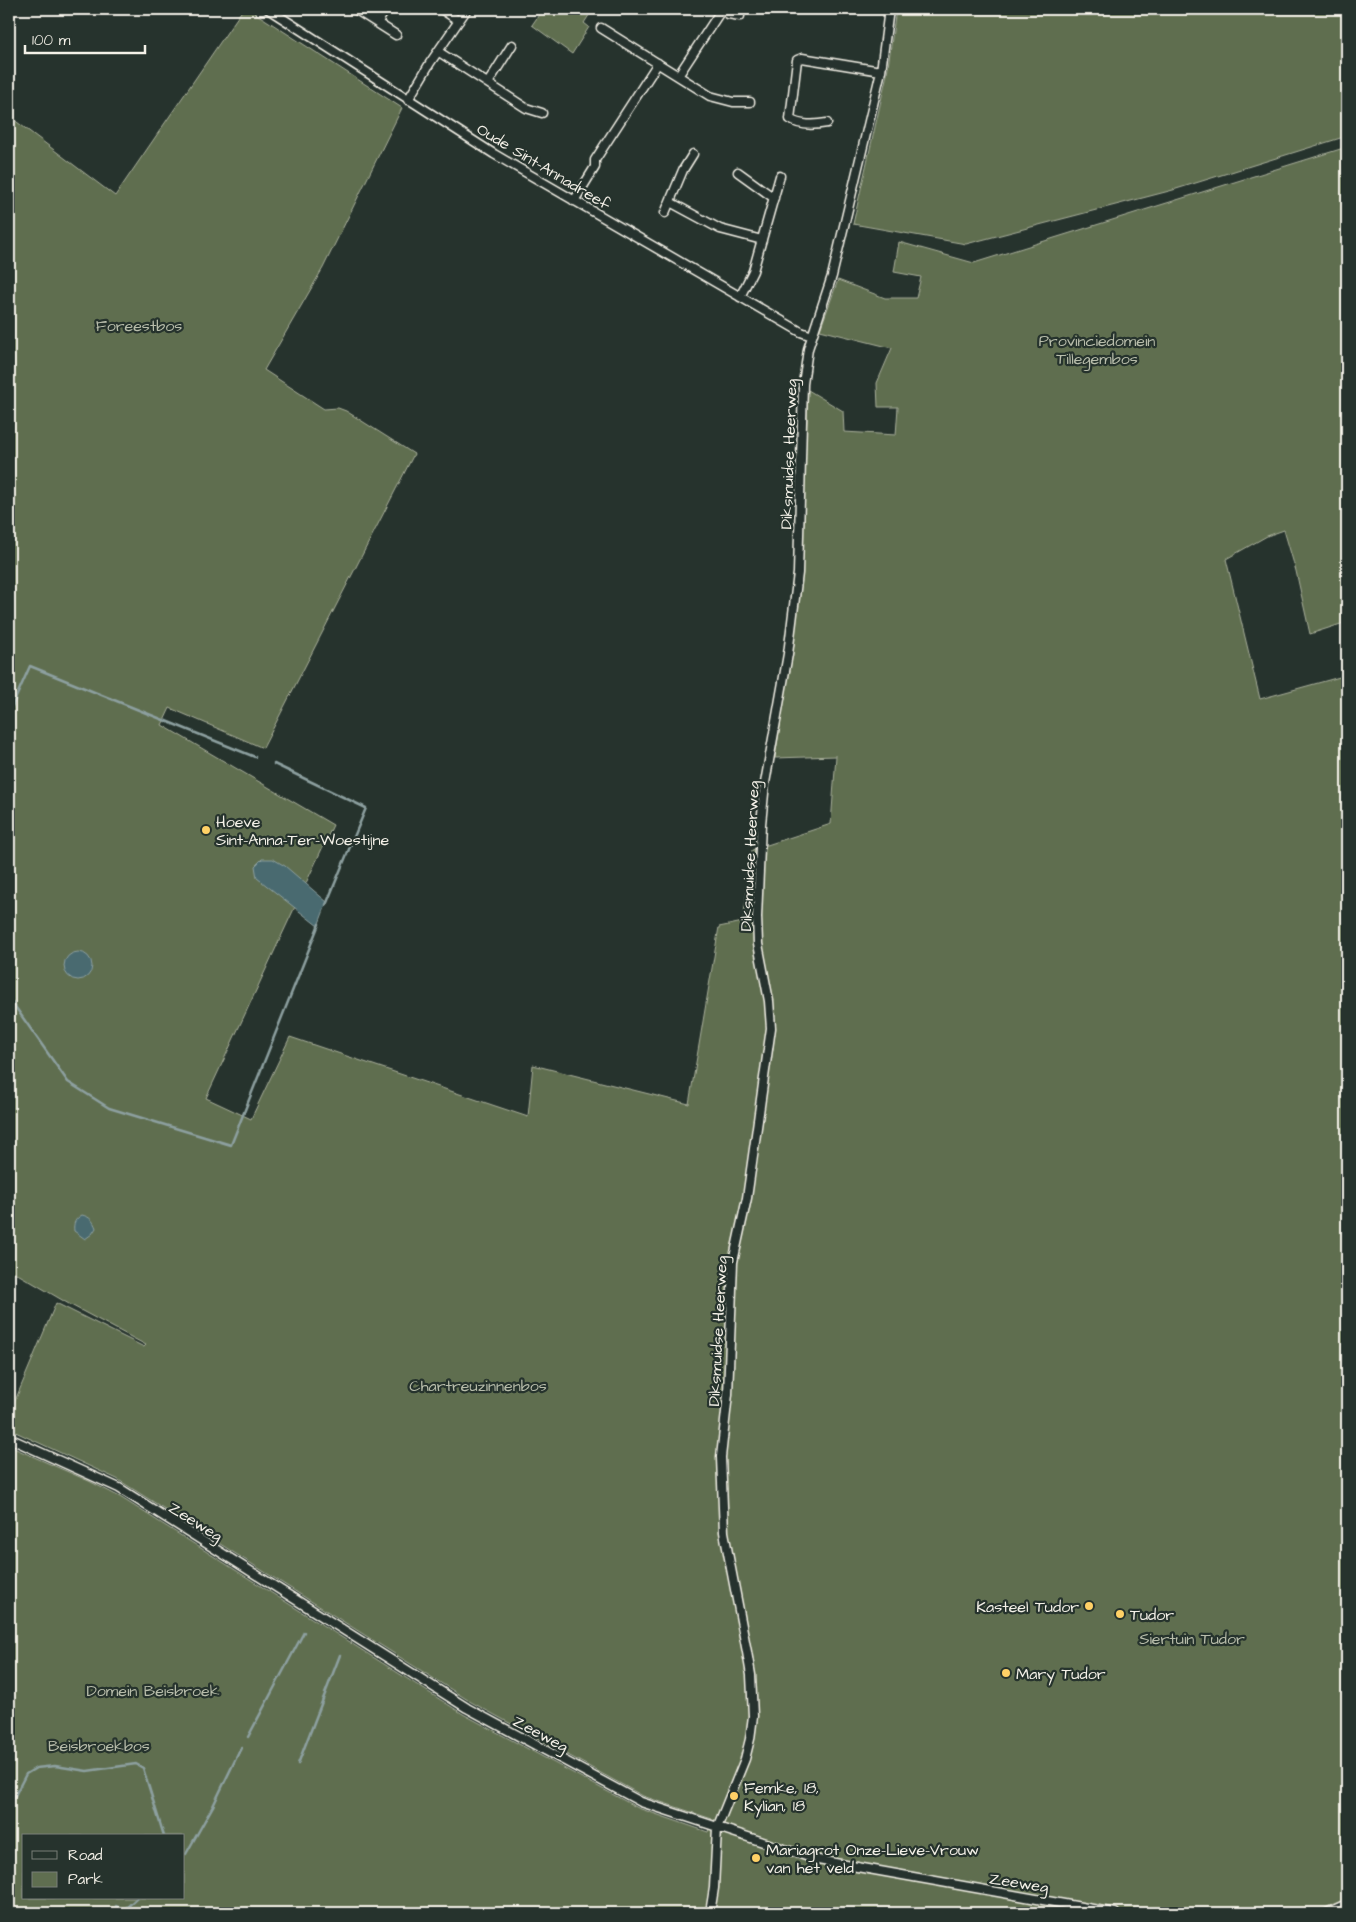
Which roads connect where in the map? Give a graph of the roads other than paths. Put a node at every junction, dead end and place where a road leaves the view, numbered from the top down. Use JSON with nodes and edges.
{"nodes":[{"id":1,"x":268,"y":9,"type":"edge"},
{"id":2,"x":355,"y":9,"type":"edge"},
{"id":3,"x":386,"y":9,"type":"edge"},
{"id":4,"x":441,"y":9,"type":"edge"},
{"id":5,"x":467,"y":9,"type":"edge"},
{"id":6,"x":722,"y":9,"type":"edge"},
{"id":7,"x":889,"y":9,"type":"edge"},
{"id":8,"x":740,"y":16,"type":"dead end"},
{"id":9,"x":460,"y":21,"type":"junction"},
{"id":10,"x":377,"y":23,"type":"junction"},
{"id":11,"x":601,"y":28,"type":"dead end"},
{"id":12,"x":396,"y":35,"type":"dead end"},
{"id":13,"x":512,"y":44,"type":"dead end"},
{"id":14,"x":439,"y":52,"type":"junction"},
{"id":15,"x":658,"y":63,"type":"junction"},
{"id":16,"x":880,"y":71,"type":"junction"},
{"id":17,"x":678,"y":76,"type":"junction"},
{"id":18,"x":488,"y":83,"type":"junction"},
{"id":19,"x":408,"y":100,"type":"junction"},
{"id":20,"x":750,"y":102,"type":"dead end"},
{"id":21,"x":542,"y":113,"type":"dead end"},
{"id":22,"x":827,"y":123,"type":"dead end"},
{"id":23,"x":693,"y":154,"type":"dead end"},
{"id":24,"x":738,"y":172,"type":"dead end"},
{"id":25,"x":780,"y":176,"type":"dead end"},
{"id":26,"x":774,"y":198,"type":"junction"},
{"id":27,"x":574,"y":201,"type":"junction"},
{"id":28,"x":670,"y":202,"type":"junction"},
{"id":29,"x":665,"y":213,"type":"dead end"},
{"id":30,"x":762,"y":240,"type":"junction"},
{"id":31,"x":740,"y":298,"type":"junction"},
{"id":32,"x":812,"y":336,"type":"junction"},
{"id":33,"x":9,"y":1438,"type":"edge"},
{"id":34,"x":717,"y":1828,"type":"junction"},
{"id":35,"x":1347,"y":1904,"type":"edge"},
{"id":36,"x":710,"y":1913,"type":"edge"},
{"id":37,"x":1115,"y":1913,"type":"edge"},
{"id":38,"x":1327,"y":1913,"type":"edge"}],
"edges":[{"from":1,"to":19,"type":"street","name":"Oude Sint-Annadreef"},
{"from":2,"to":10,"type":"street"},
{"from":3,"to":10,"type":"street"},
{"from":4,"to":9,"type":"street"},
{"from":5,"to":9,"type":"street"},
{"from":6,"to":8,"type":"street"},
{"from":6,"to":17,"type":"street"},
{"from":7,"to":16,"type":"street","name":"Diksmuidse Heerweg"},
{"from":9,"to":14,"type":"street"},
{"from":10,"to":12,"type":"street"},
{"from":11,"to":15,"type":"street"},
{"from":13,"to":18,"type":"street"},
{"from":14,"to":18,"type":"street"},
{"from":14,"to":19,"type":"street"},
{"from":15,"to":17,"type":"street"},
{"from":15,"to":27,"type":"street"},
{"from":16,"to":22,"type":"street"},
{"from":16,"to":32,"type":"street","name":"Diksmuidse Heerweg"},
{"from":17,"to":20,"type":"street"},
{"from":18,"to":21,"type":"street"},
{"from":19,"to":27,"type":"street","name":"Oude Sint-Annadreef"},
{"from":23,"to":28,"type":"street"},
{"from":24,"to":26,"type":"street"},
{"from":25,"to":26,"type":"street"},
{"from":26,"to":30,"type":"street"},
{"from":27,"to":31,"type":"street","name":"Oude Sint-Annadreef"},
{"from":28,"to":29,"type":"street"},
{"from":28,"to":30,"type":"street"},
{"from":30,"to":31,"type":"street"},
{"from":31,"to":32,"type":"street","name":"Oude Sint-Annadreef"},
{"from":32,"to":34,"type":"street","name":"Diksmuidse Heerweg"},
{"from":33,"to":34,"type":"street","name":"Zeeweg"},
{"from":34,"to":36,"type":"street","name":"Diksmuidse Heerweg"},
{"from":34,"to":37,"type":"street","name":"Zeeweg"},
{"from":35,"to":38,"type":"street"}]}
